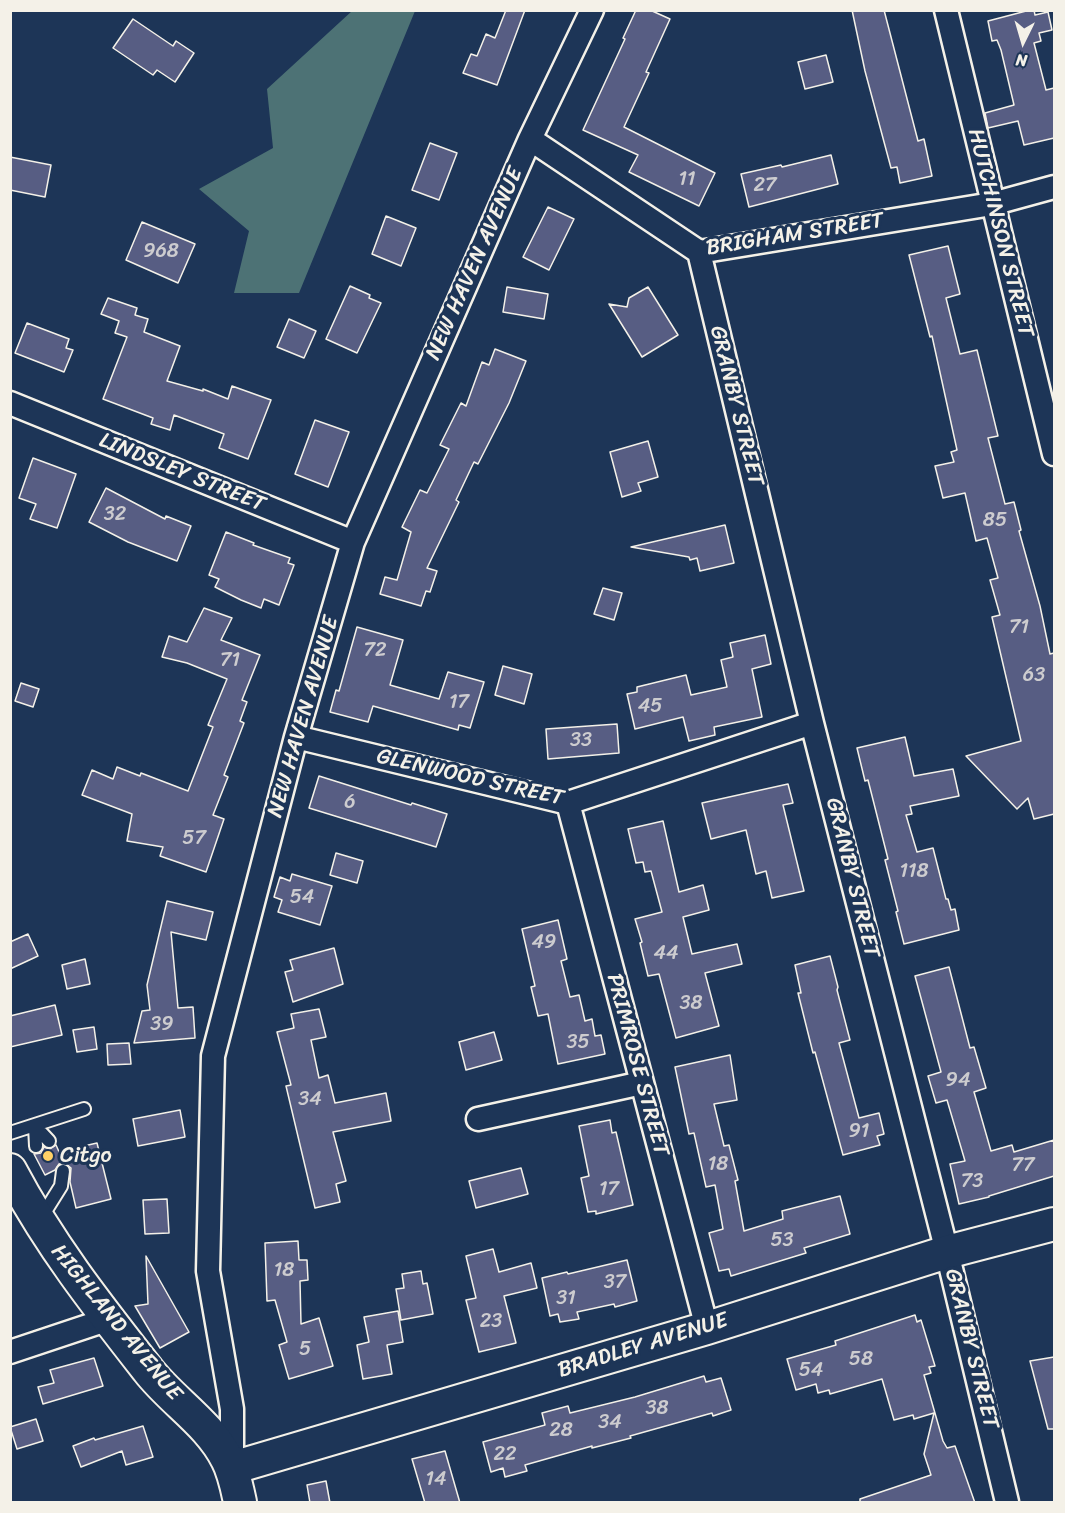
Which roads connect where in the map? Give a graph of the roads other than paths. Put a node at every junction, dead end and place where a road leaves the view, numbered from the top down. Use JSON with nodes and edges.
{"nodes":[{"id":1,"x":592,"y":10,"type":"edge"},
{"id":2,"x":946,"y":10,"type":"edge"},
{"id":3,"x":530,"y":138,"type":"junction"},
{"id":4,"x":1054,"y":187,"type":"edge"},
{"id":5,"x":992,"y":204,"type":"junction"},
{"id":6,"x":699,"y":252,"type":"junction"},
{"id":7,"x":10,"y":404,"type":"edge"},
{"id":8,"x":1054,"y":454,"type":"edge"},
{"id":9,"x":353,"y":542,"type":"junction"},
{"id":10,"x":812,"y":723,"type":"junction"},
{"id":11,"x":296,"y":737,"type":"junction"},
{"id":12,"x":568,"y":803,"type":"junction"},
{"id":13,"x":642,"y":1083,"type":"junction"},
{"id":14,"x":84,"y":1109,"type":"dead end"},
{"id":15,"x":478,"y":1119,"type":"dead end"},
{"id":16,"x":34,"y":1126,"type":"junction"},
{"id":17,"x":10,"y":1133,"type":"edge"},
{"id":18,"x":48,"y":1141,"type":"dead end"},
{"id":19,"x":36,"y":1146,"type":"dead end"},
{"id":20,"x":10,"y":1170,"type":"edge"},
{"id":21,"x":57,"y":1173,"type":"dead end"},
{"id":22,"x":38,"y":1222,"type":"junction"},
{"id":23,"x":1054,"y":1224,"type":"edge"},
{"id":24,"x":947,"y":1252,"type":"junction"},
{"id":25,"x":109,"y":1319,"type":"junction"},
{"id":26,"x":707,"y":1328,"type":"junction"},
{"id":27,"x":10,"y":1352,"type":"edge"},
{"id":28,"x":232,"y":1468,"type":"junction"},
{"id":29,"x":240,"y":1503,"type":"edge"},
{"id":30,"x":1008,"y":1503,"type":"edge"}],
"edges":[{"from":1,"to":3,"type":"street","name":"NEW HAVEN AVENUE"},
{"from":2,"to":5,"type":"street","name":"HUTCHINSON STREET"},
{"from":3,"to":6,"type":"street","name":"BRIGHAM STREET"},
{"from":3,"to":9,"type":"street","name":"NEW HAVEN AVENUE"},
{"from":4,"to":5,"type":"street","name":"BRIGHAM STREET"},
{"from":5,"to":6,"type":"street","name":"BRIGHAM STREET"},
{"from":5,"to":8,"type":"street","name":"HUTCHINSON STREET"},
{"from":6,"to":10,"type":"street","name":"GRANBY STREET"},
{"from":7,"to":9,"type":"street","name":"LINDSLEY STREET"},
{"from":9,"to":11,"type":"street","name":"NEW HAVEN AVENUE"},
{"from":10,"to":12,"type":"street","name":"GLENWOOD STREET"},
{"from":10,"to":24,"type":"street","name":"GRANBY STREET"},
{"from":11,"to":12,"type":"street","name":"GLENWOOD STREET"},
{"from":11,"to":28,"type":"street","name":"NEW HAVEN AVENUE"},
{"from":12,"to":13,"type":"street","name":"PRIMROSE STREET"},
{"from":13,"to":15,"type":"street"},
{"from":13,"to":26,"type":"street","name":"PRIMROSE STREET"},
{"from":14,"to":16,"type":"lane"},
{"from":16,"to":17,"type":"lane"},
{"from":16,"to":18,"type":"lane"},
{"from":16,"to":19,"type":"lane"},
{"from":20,"to":22,"type":"street","name":"HIGHLAND AVENUE"},
{"from":21,"to":22,"type":"lane"},
{"from":22,"to":25,"type":"street","name":"HIGHLAND AVENUE"},
{"from":23,"to":24,"type":"street","name":"BRADLEY AVENUE"},
{"from":24,"to":26,"type":"street","name":"BRADLEY AVENUE"},
{"from":24,"to":30,"type":"street","name":"GRANBY STREET"},
{"from":25,"to":27,"type":"street"},
{"from":25,"to":28,"type":"street","name":"HIGHLAND AVENUE"},
{"from":26,"to":28,"type":"street","name":"BRADLEY AVENUE"},
{"from":28,"to":29,"type":"street","name":"HIGHLAND AVENUE"}]}
